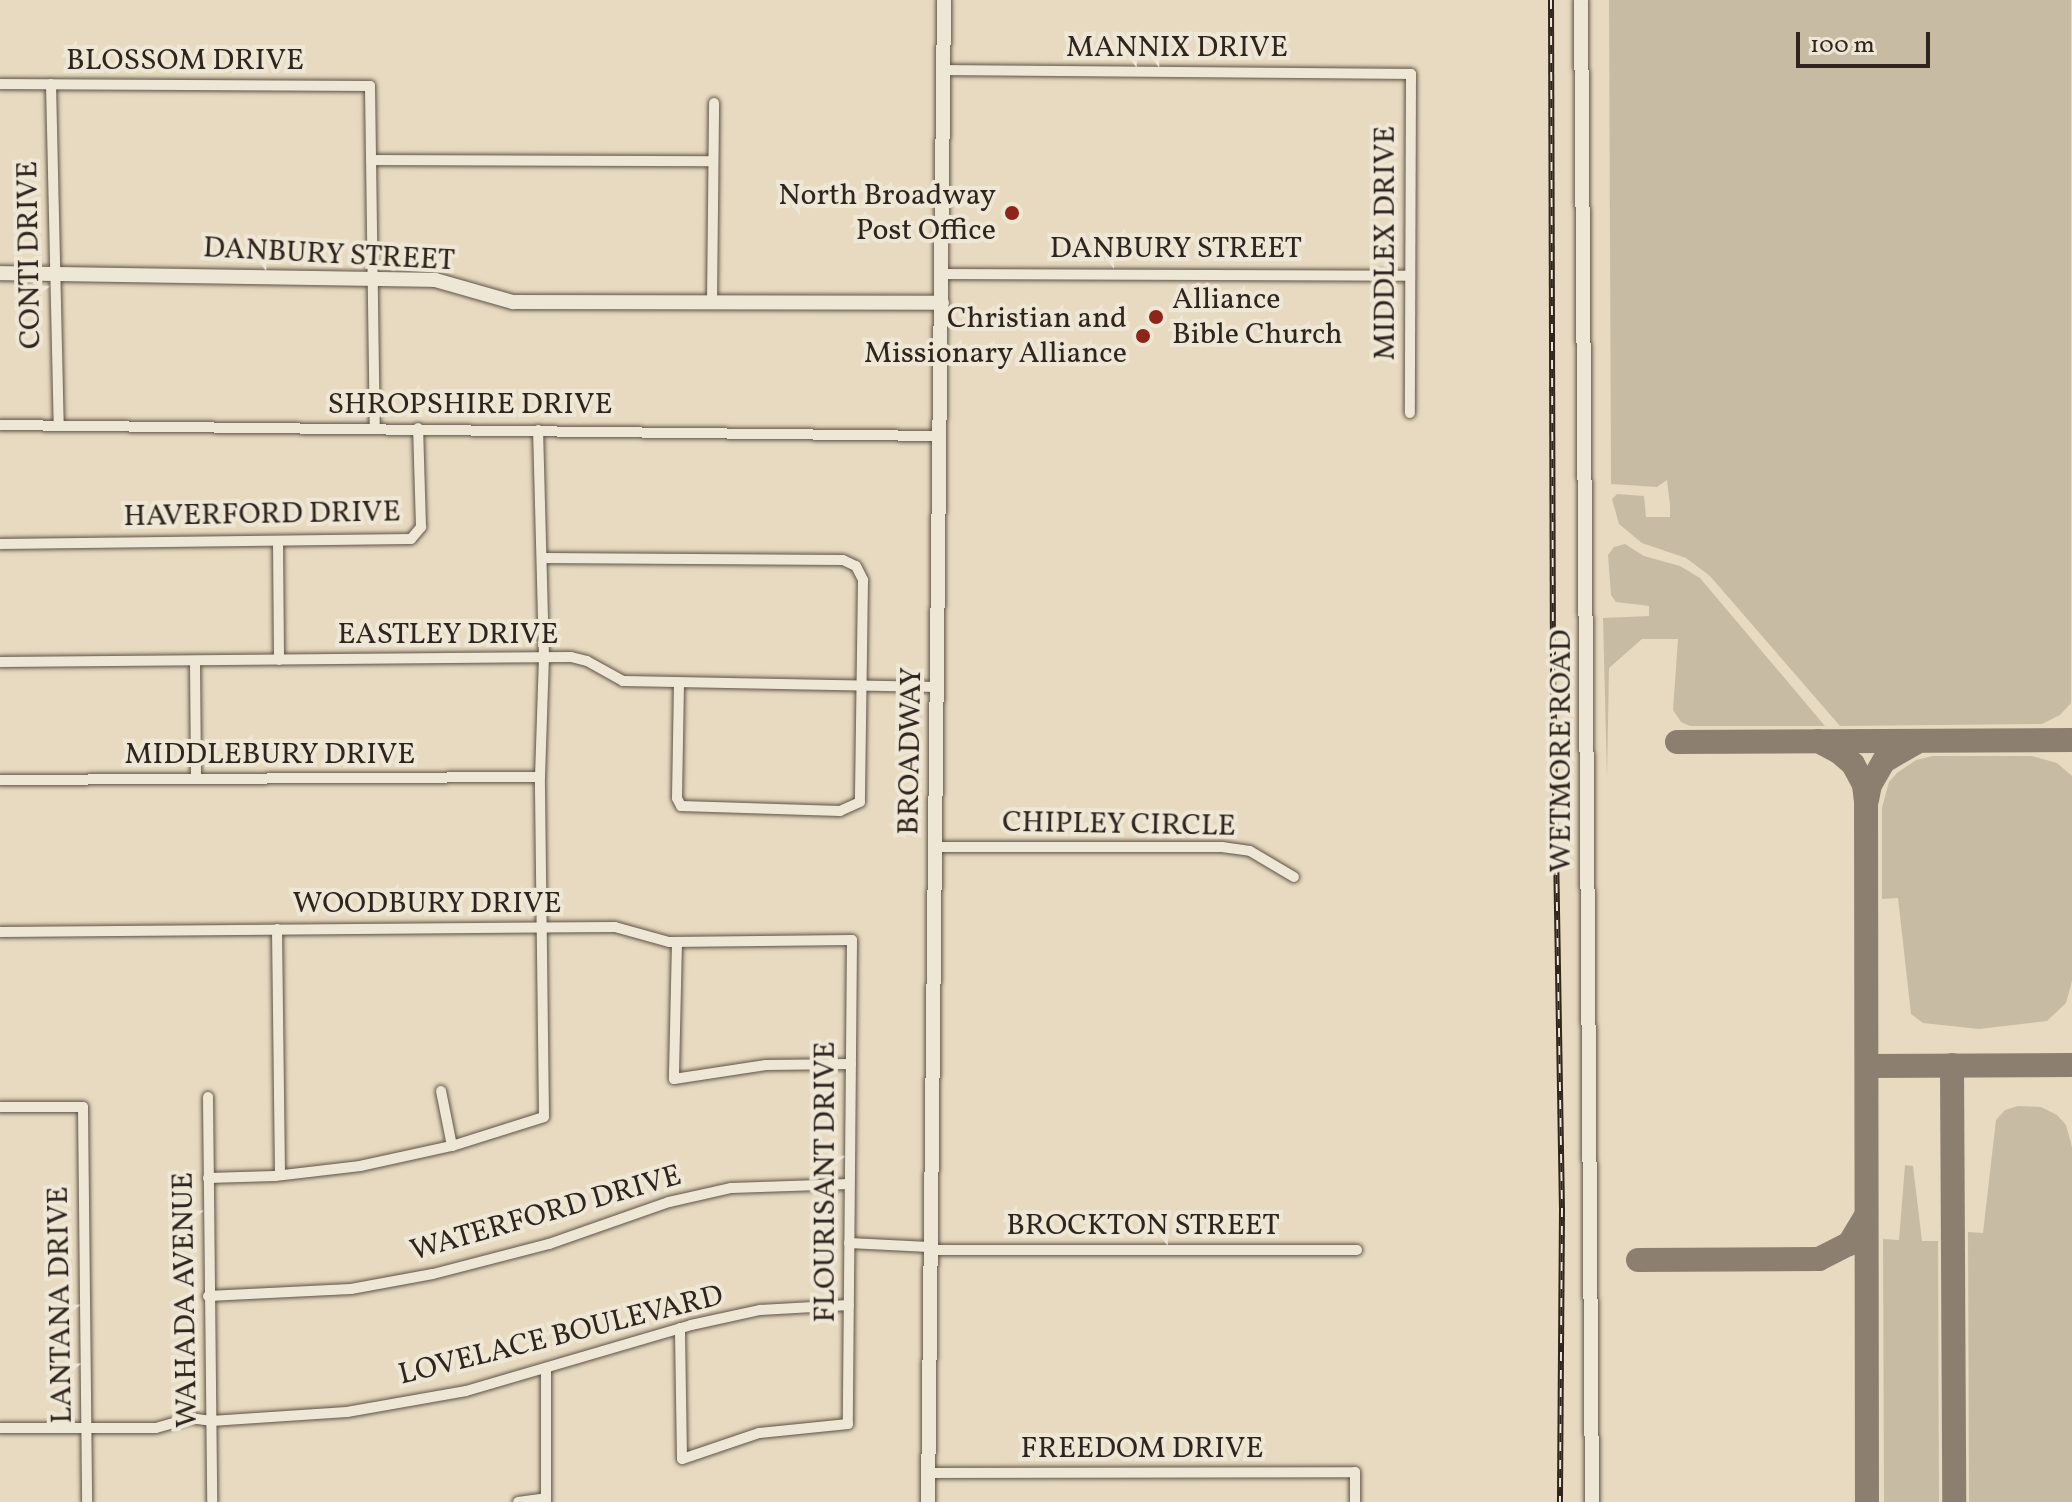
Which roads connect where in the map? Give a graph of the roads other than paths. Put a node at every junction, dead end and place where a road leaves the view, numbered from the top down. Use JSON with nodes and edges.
{"nodes":[{"id":1,"x":944,"y":0,"type":"edge"},
{"id":2,"x":1581,"y":0,"type":"edge"},
{"id":3,"x":944,"y":70,"type":"junction"},
{"id":4,"x":1411,"y":74,"type":"joint"},
{"id":5,"x":0,"y":84,"type":"edge"},
{"id":6,"x":51,"y":84,"type":"junction"},
{"id":7,"x":714,"y":103,"type":"dead end"},
{"id":8,"x":371,"y":160,"type":"junction"},
{"id":9,"x":713,"y":161,"type":"junction"},
{"id":10,"x":0,"y":273,"type":"edge"},
{"id":11,"x":54,"y":273,"type":"junction"},
{"id":12,"x":942,"y":274,"type":"junction"},
{"id":13,"x":1410,"y":276,"type":"junction"},
{"id":14,"x":372,"y":277,"type":"junction"},
{"id":15,"x":942,"y":303,"type":"junction"},
{"id":16,"x":712,"y":304,"type":"junction"},
{"id":17,"x":1410,"y":413,"type":"dead end"},
{"id":18,"x":0,"y":425,"type":"edge"},
{"id":19,"x":59,"y":425,"type":"junction"},
{"id":20,"x":375,"y":428,"type":"junction"},
{"id":21,"x":418,"y":428,"type":"junction"},
{"id":22,"x":538,"y":430,"type":"junction"},
{"id":23,"x":940,"y":436,"type":"junction"},
{"id":24,"x":278,"y":541,"type":"junction"},
{"id":25,"x":0,"y":544,"type":"edge"},
{"id":26,"x":542,"y":558,"type":"junction"},
{"id":27,"x":544,"y":657,"type":"junction"},
{"id":28,"x":279,"y":660,"type":"junction"},
{"id":29,"x":195,"y":661,"type":"junction"},
{"id":30,"x":0,"y":662,"type":"edge"},
{"id":31,"x":679,"y":683,"type":"junction"},
{"id":32,"x":861,"y":686,"type":"junction"},
{"id":33,"x":938,"y":687,"type":"junction"},
{"id":34,"x":540,"y":777,"type":"junction"},
{"id":35,"x":196,"y":779,"type":"junction"},
{"id":36,"x":0,"y":780,"type":"edge"},
{"id":37,"x":935,"y":847,"type":"junction"},
{"id":38,"x":1294,"y":877,"type":"dead end"},
{"id":39,"x":542,"y":927,"type":"junction"},
{"id":40,"x":277,"y":929,"type":"junction"},
{"id":41,"x":0,"y":932,"type":"edge"},
{"id":42,"x":852,"y":940,"type":"joint"},
{"id":43,"x":677,"y":942,"type":"junction"},
{"id":44,"x":851,"y":1064,"type":"junction"},
{"id":45,"x":441,"y":1091,"type":"dead end"},
{"id":46,"x":208,"y":1097,"type":"dead end"},
{"id":47,"x":0,"y":1107,"type":"edge"},
{"id":48,"x":452,"y":1146,"type":"junction"},
{"id":49,"x":280,"y":1175,"type":"junction"},
{"id":50,"x":208,"y":1178,"type":"junction"},
{"id":51,"x":849,"y":1184,"type":"junction"},
{"id":52,"x":849,"y":1243,"type":"junction"},
{"id":53,"x":929,"y":1248,"type":"junction"},
{"id":54,"x":1357,"y":1250,"type":"dead end"},
{"id":55,"x":208,"y":1296,"type":"junction"},
{"id":56,"x":849,"y":1305,"type":"junction"},
{"id":57,"x":680,"y":1328,"type":"junction"},
{"id":58,"x":546,"y":1370,"type":"junction"},
{"id":59,"x":211,"y":1421,"type":"junction"},
{"id":60,"x":0,"y":1428,"type":"edge"},
{"id":61,"x":86,"y":1428,"type":"junction"},
{"id":62,"x":928,"y":1473,"type":"junction"},
{"id":63,"x":546,"y":1500,"type":"edge"},
{"id":64,"x":87,"y":1502,"type":"edge"},
{"id":65,"x":212,"y":1502,"type":"edge"},
{"id":66,"x":518,"y":1502,"type":"edge"},
{"id":67,"x":928,"y":1502,"type":"edge"},
{"id":68,"x":1355,"y":1502,"type":"edge"},
{"id":69,"x":1592,"y":1502,"type":"edge"}],
"edges":[{"from":1,"to":3,"type":"main road","name":"BROADWAY"},
{"from":2,"to":69,"type":"main road","name":"WETMORE ROAD"},
{"from":3,"to":4,"type":"street","name":"MANNIX DRIVE"},
{"from":3,"to":12,"type":"main road","name":"BROADWAY"},
{"from":4,"to":13,"type":"street","name":"MIDDLEX DRIVE"},
{"from":5,"to":6,"type":"street","name":"BLOSSOM DRIVE"},
{"from":6,"to":8,"type":"street","name":"BLOSSOM DRIVE"},
{"from":6,"to":11,"type":"street","name":"CONTI DRIVE"},
{"from":7,"to":9,"type":"street"},
{"from":8,"to":9,"type":"street"},
{"from":8,"to":14,"type":"street"},
{"from":9,"to":16,"type":"street"},
{"from":10,"to":11,"type":"main road","name":"DANBURY STREET"},
{"from":11,"to":14,"type":"main road","name":"DANBURY STREET"},
{"from":11,"to":19,"type":"street","name":"CONTI DRIVE"},
{"from":12,"to":13,"type":"street","name":"DANBURY STREET"},
{"from":12,"to":15,"type":"main road","name":"BROADWAY"},
{"from":13,"to":17,"type":"street","name":"MIDDLEX DRIVE"},
{"from":14,"to":16,"type":"main road","name":"DANBURY STREET"},
{"from":14,"to":20,"type":"street"},
{"from":15,"to":16,"type":"main road","name":"DANBURY STREET"},
{"from":15,"to":23,"type":"main road","name":"BROADWAY"},
{"from":18,"to":19,"type":"street","name":"SHROPSHIRE DRIVE"},
{"from":19,"to":20,"type":"street","name":"SHROPSHIRE DRIVE"},
{"from":20,"to":21,"type":"street","name":"SHROPSHIRE DRIVE"},
{"from":21,"to":22,"type":"street","name":"SHROPSHIRE DRIVE"},
{"from":21,"to":24,"type":"street","name":"HAVERFORD DRIVE"},
{"from":22,"to":23,"type":"street","name":"SHROPSHIRE DRIVE"},
{"from":22,"to":26,"type":"street"},
{"from":23,"to":33,"type":"main road","name":"BROADWAY"},
{"from":24,"to":25,"type":"street","name":"HAVERFORD DRIVE"},
{"from":24,"to":28,"type":"street"},
{"from":26,"to":27,"type":"street"},
{"from":26,"to":32,"type":"street"},
{"from":27,"to":28,"type":"street","name":"EASTLEY DRIVE"},
{"from":27,"to":31,"type":"street","name":"EASTLEY DRIVE"},
{"from":27,"to":34,"type":"street"},
{"from":28,"to":29,"type":"street","name":"EASTLEY DRIVE"},
{"from":29,"to":30,"type":"street","name":"EASTLEY DRIVE"},
{"from":29,"to":35,"type":"street"},
{"from":31,"to":32,"type":"street","name":"EASTLEY DRIVE"},
{"from":31,"to":32,"type":"street"},
{"from":32,"to":33,"type":"street","name":"EASTLEY DRIVE"},
{"from":33,"to":37,"type":"main road","name":"BROADWAY"},
{"from":34,"to":35,"type":"street","name":"MIDDLEBURY DRIVE"},
{"from":34,"to":39,"type":"street"},
{"from":35,"to":36,"type":"street","name":"MIDDLEBURY DRIVE"},
{"from":37,"to":38,"type":"street","name":"CHIPLEY CIRCLE"},
{"from":37,"to":53,"type":"main road","name":"BROADWAY"},
{"from":39,"to":40,"type":"street","name":"WOODBURY DRIVE"},
{"from":39,"to":43,"type":"street","name":"WOODBURY DRIVE"},
{"from":39,"to":48,"type":"street"},
{"from":40,"to":41,"type":"street","name":"WOODBURY DRIVE"},
{"from":40,"to":49,"type":"street"},
{"from":42,"to":43,"type":"street","name":"WOODBURY DRIVE"},
{"from":42,"to":44,"type":"street","name":"FLOURISANT DRIVE"},
{"from":43,"to":44,"type":"street"},
{"from":44,"to":51,"type":"street","name":"FLOURISANT DRIVE"},
{"from":45,"to":48,"type":"street"},
{"from":46,"to":50,"type":"street","name":"WAHADA AVENUE"},
{"from":47,"to":61,"type":"street","name":"LANTANA DRIVE"},
{"from":48,"to":49,"type":"street"},
{"from":49,"to":50,"type":"street"},
{"from":50,"to":55,"type":"street","name":"WAHADA AVENUE"},
{"from":51,"to":52,"type":"street","name":"FLOURISANT DRIVE"},
{"from":51,"to":55,"type":"street","name":"WATERFORD DRIVE"},
{"from":52,"to":53,"type":"street","name":"BROCKTON STREET"},
{"from":52,"to":56,"type":"street","name":"FLOURISANT DRIVE"},
{"from":53,"to":54,"type":"street","name":"BROCKTON STREET"},
{"from":53,"to":62,"type":"main road","name":"BROADWAY"},
{"from":55,"to":59,"type":"street","name":"WAHADA AVENUE"},
{"from":56,"to":57,"type":"street","name":"LOVELACE BOULEVARD"},
{"from":56,"to":57,"type":"street","name":"FLOURISANT DRIVE"},
{"from":57,"to":58,"type":"street","name":"LOVELACE BOULEVARD"},
{"from":58,"to":59,"type":"street","name":"LOVELACE BOULEVARD"},
{"from":58,"to":63,"type":"street"},
{"from":59,"to":61,"type":"street","name":"LOVELACE BOULEVARD"},
{"from":59,"to":65,"type":"street","name":"WAHADA AVENUE"},
{"from":60,"to":61,"type":"street","name":"LOVELACE BOULEVARD"},
{"from":61,"to":64,"type":"street","name":"LANTANA DRIVE"},
{"from":62,"to":67,"type":"main road","name":"BROADWAY"},
{"from":62,"to":68,"type":"street","name":"FREEDOM DRIVE"},
{"from":63,"to":66,"type":"street"}]}
